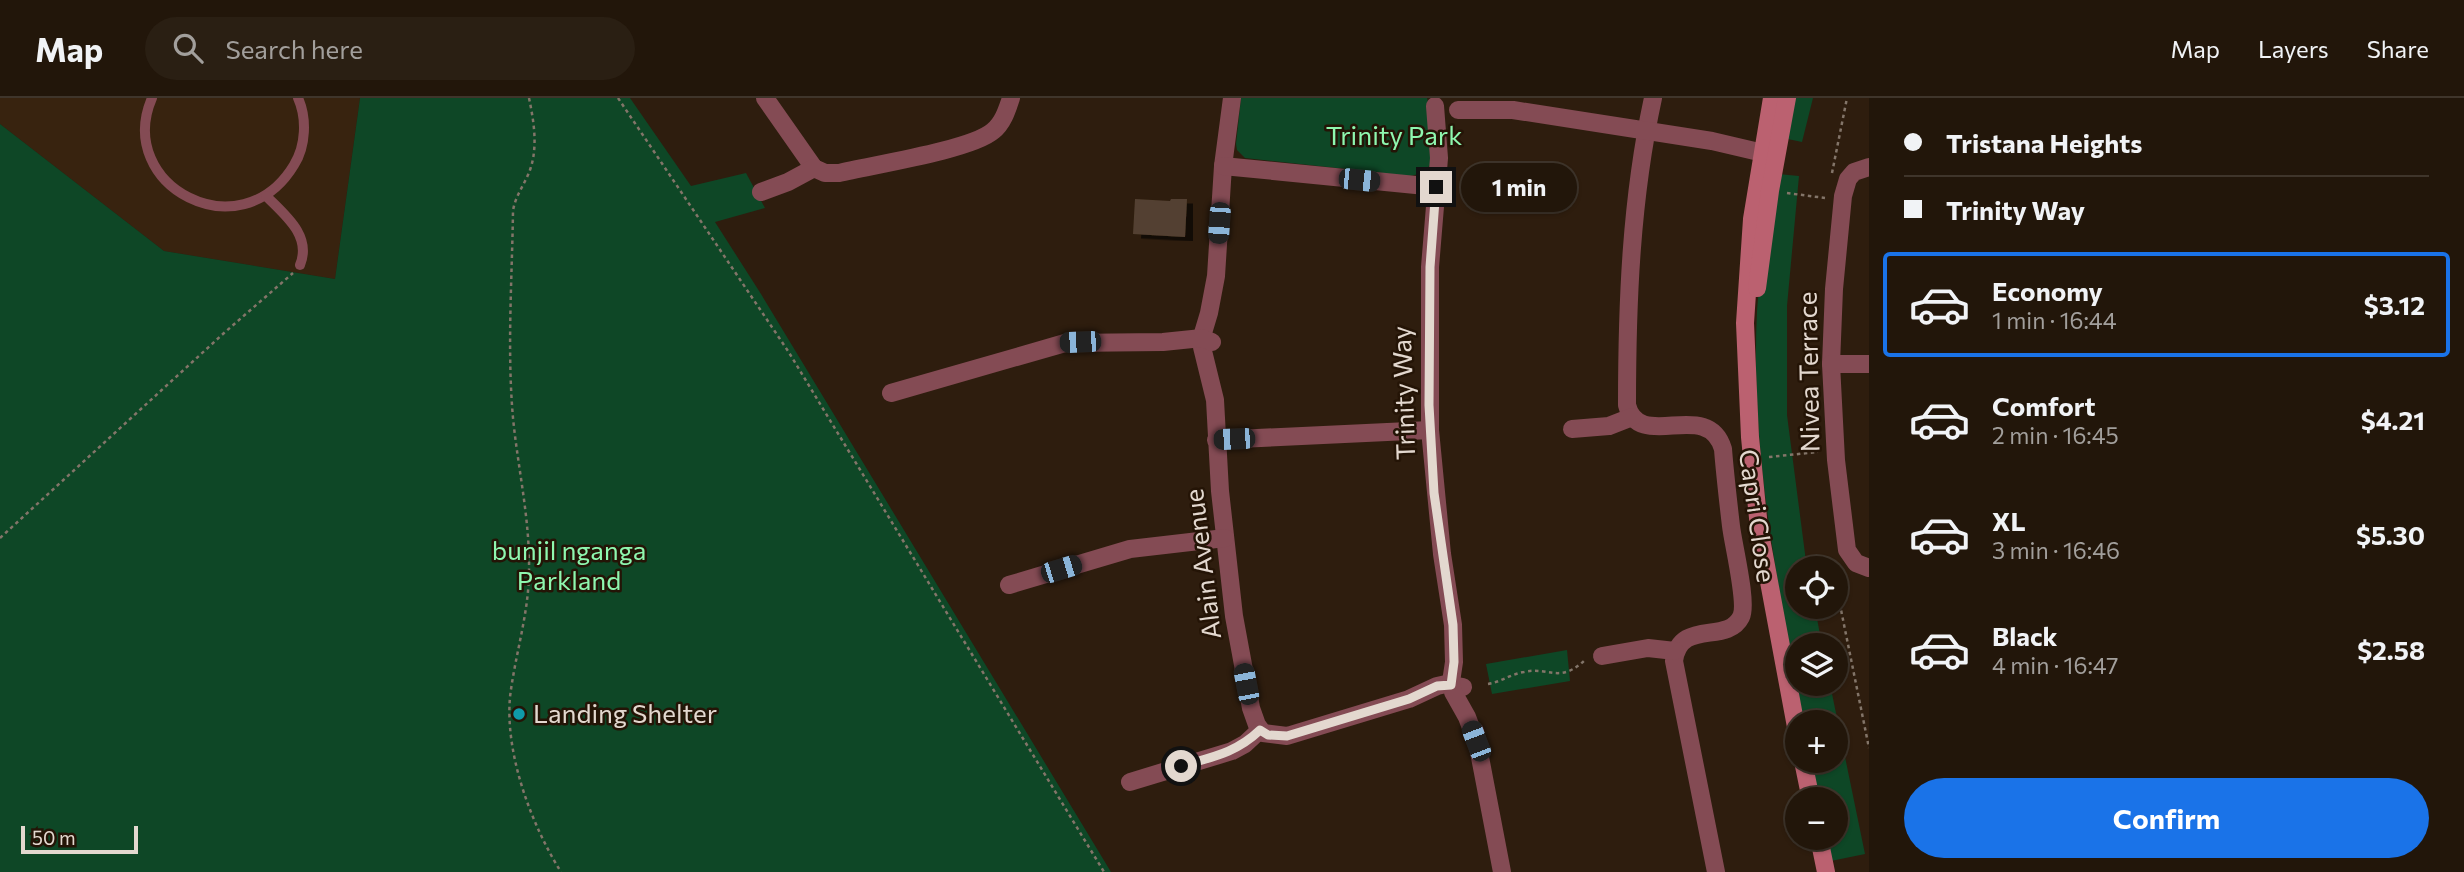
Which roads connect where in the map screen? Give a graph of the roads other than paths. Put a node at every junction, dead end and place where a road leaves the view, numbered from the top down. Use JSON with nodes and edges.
{"nodes":[{"id":1,"x":152,"y":98,"type":"edge"},
{"id":2,"x":298,"y":98,"type":"edge"},
{"id":3,"x":765,"y":98,"type":"edge"},
{"id":4,"x":1011,"y":98,"type":"edge"},
{"id":5,"x":1232,"y":98,"type":"edge"},
{"id":6,"x":1476,"y":98,"type":"edge"},
{"id":7,"x":1653,"y":98,"type":"edge"},
{"id":8,"x":1772,"y":98,"type":"edge"},
{"id":9,"x":1787,"y":98,"type":"edge"},
{"id":10,"x":1434,"y":102,"type":"edge"},
{"id":11,"x":1458,"y":107,"type":"edge"},
{"id":12,"x":1513,"y":110,"type":"junction"},
{"id":13,"x":1646,"y":130,"type":"junction"},
{"id":14,"x":1769,"y":149,"type":"junction"},
{"id":15,"x":1439,"y":158,"type":"junction"},
{"id":16,"x":1223,"y":166,"type":"junction"},
{"id":17,"x":814,"y":168,"type":"junction"},
{"id":18,"x":1865,"y":168,"type":"edge"},
{"id":19,"x":1436,"y":187,"type":"junction"},
{"id":20,"x":761,"y":192,"type":"dead end"},
{"id":21,"x":266,"y":196,"type":"junction"},
{"id":22,"x":300,"y":265,"type":"road end"},
{"id":23,"x":1206,"y":342,"type":"junction"},
{"id":24,"x":1831,"y":364,"type":"junction"},
{"id":25,"x":1869,"y":364,"type":"edge"},
{"id":26,"x":1748,"y":368,"type":"junction"},
{"id":27,"x":891,"y":393,"type":"dead end"},
{"id":28,"x":1632,"y":417,"type":"junction"},
{"id":29,"x":1572,"y":429,"type":"dead end"},
{"id":30,"x":1430,"y":430,"type":"junction"},
{"id":31,"x":1216,"y":440,"type":"junction"},
{"id":32,"x":1225,"y":538,"type":"junction"},
{"id":33,"x":1869,"y":568,"type":"edge"},
{"id":34,"x":1009,"y":584,"type":"dead end"},
{"id":35,"x":1675,"y":650,"type":"junction"},
{"id":36,"x":1597,"y":655,"type":"road end"},
{"id":37,"x":1455,"y":688,"type":"junction"},
{"id":38,"x":1793,"y":710,"type":"edge"},
{"id":39,"x":1260,"y":730,"type":"junction"},
{"id":40,"x":1130,"y":782,"type":"dead end"},
{"id":41,"x":1822,"y":850,"type":"edge"},
{"id":42,"x":1826,"y":870,"type":"edge"},
{"id":43,"x":1502,"y":872,"type":"edge"},
{"id":44,"x":1716,"y":872,"type":"edge"}],
"edges":[{"from":1,"to":21,"type":"lane"},
{"from":2,"to":21,"type":"lane"},
{"from":3,"to":17,"type":"street"},
{"from":4,"to":17,"type":"street"},
{"from":5,"to":16,"type":"street","name":"Alain Avenue"},
{"from":6,"to":12,"type":"street"},
{"from":7,"to":13,"type":"street"},
{"from":8,"to":14,"type":"street"},
{"from":9,"to":14,"type":"street"},
{"from":10,"to":11,"type":"street"},
{"from":10,"to":15,"type":"street","name":"Trinity Way"},
{"from":11,"to":12,"type":"street"},
{"from":11,"to":15,"type":"street","name":"Trinity Way"},
{"from":12,"to":13,"type":"street"},
{"from":13,"to":14,"type":"street"},
{"from":13,"to":28,"type":"street"},
{"from":14,"to":26,"type":"street"},
{"from":14,"to":26,"type":"street"},
{"from":15,"to":19,"type":"street","name":"Trinity Way"},
{"from":16,"to":19,"type":"street"},
{"from":16,"to":23,"type":"street","name":"Alain Avenue"},
{"from":17,"to":20,"type":"street"},
{"from":18,"to":24,"type":"street","name":"Nivea Terrace"},
{"from":19,"to":30,"type":"street","name":"Trinity Way"},
{"from":21,"to":22,"type":"lane"},
{"from":23,"to":27,"type":"street"},
{"from":23,"to":31,"type":"street","name":"Alain Avenue"},
{"from":24,"to":25,"type":"street"},
{"from":24,"to":33,"type":"street","name":"Nivea Terrace"},
{"from":26,"to":38,"type":"street"},
{"from":28,"to":29,"type":"street"},
{"from":28,"to":35,"type":"street","name":"Capri Close"},
{"from":30,"to":31,"type":"street"},
{"from":30,"to":37,"type":"street","name":"Trinity Way"},
{"from":31,"to":32,"type":"street","name":"Alain Avenue"},
{"from":32,"to":34,"type":"street"},
{"from":32,"to":39,"type":"street","name":"Alain Avenue"},
{"from":35,"to":36,"type":"street","name":"Capri Close"},
{"from":35,"to":44,"type":"street"},
{"from":37,"to":39,"type":"street"},
{"from":37,"to":43,"type":"street","name":"Trinity Way"},
{"from":39,"to":40,"type":"street"},
{"from":41,"to":42,"type":"street"}]}
